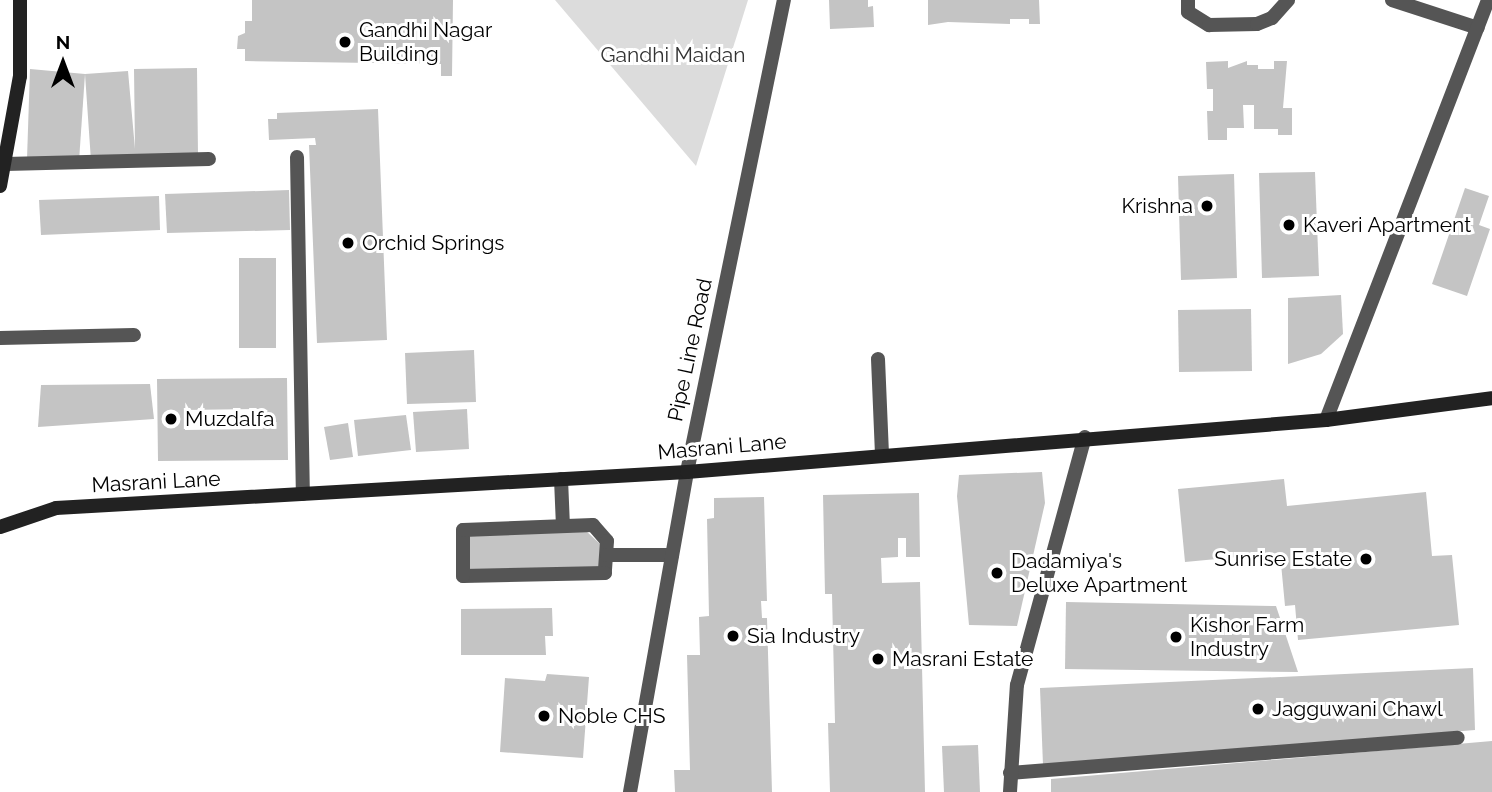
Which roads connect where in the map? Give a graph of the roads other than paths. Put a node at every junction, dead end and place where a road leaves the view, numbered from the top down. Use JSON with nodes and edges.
{"nodes":[{"id":1,"x":20,"y":0,"type":"edge"},
{"id":2,"x":784,"y":0,"type":"edge"},
{"id":3,"x":1188,"y":0,"type":"edge"},
{"id":4,"x":1288,"y":0,"type":"edge"},
{"id":5,"x":1392,"y":0,"type":"edge"},
{"id":6,"x":1488,"y":0,"type":"edge"},
{"id":7,"x":1478,"y":28,"type":"junction"},
{"id":8,"x":297,"y":157,"type":"dead end"},
{"id":9,"x":209,"y":159,"type":"dead end"},
{"id":10,"x":5,"y":164,"type":"junction"},
{"id":11,"x":0,"y":186,"type":"edge"},
{"id":12,"x":134,"y":335,"type":"dead end"},
{"id":13,"x":0,"y":338,"type":"edge"},
{"id":14,"x":878,"y":359,"type":"dead end"},
{"id":15,"x":1492,"y":398,"type":"edge"},
{"id":16,"x":1326,"y":420,"type":"junction"},
{"id":17,"x":1085,"y":438,"type":"junction"},
{"id":18,"x":882,"y":455,"type":"junction"},
{"id":19,"x":687,"y":472,"type":"junction"},
{"id":20,"x":561,"y":479,"type":"junction"},
{"id":21,"x":303,"y":494,"type":"junction"},
{"id":22,"x":564,"y":526,"type":"junction"},
{"id":23,"x":0,"y":527,"type":"edge"},
{"id":24,"x":607,"y":555,"type":"junction"},
{"id":25,"x":672,"y":555,"type":"junction"},
{"id":26,"x":1458,"y":738,"type":"dead end"},
{"id":27,"x":1010,"y":773,"type":"junction"},
{"id":28,"x":630,"y":792,"type":"edge"},
{"id":29,"x":1010,"y":792,"type":"edge"}],
"edges":[{"from":1,"to":10,"type":"street"},
{"from":2,"to":19,"type":"street","name":"Pipe Line Road"},
{"from":3,"to":4,"type":"street"},
{"from":5,"to":7,"type":"street"},
{"from":6,"to":7,"type":"street"},
{"from":7,"to":16,"type":"street"},
{"from":8,"to":21,"type":"street"},
{"from":9,"to":10,"type":"street"},
{"from":10,"to":11,"type":"street"},
{"from":12,"to":13,"type":"street"},
{"from":14,"to":18,"type":"street"},
{"from":15,"to":16,"type":"street","name":"Masrani Lane"},
{"from":16,"to":17,"type":"street","name":"Masrani Lane"},
{"from":17,"to":18,"type":"street","name":"Masrani Lane"},
{"from":17,"to":27,"type":"street"},
{"from":18,"to":19,"type":"street","name":"Masrani Lane"},
{"from":19,"to":20,"type":"street","name":"Masrani Lane"},
{"from":19,"to":25,"type":"street","name":"Pipe Line Road"},
{"from":20,"to":21,"type":"street","name":"Masrani Lane"},
{"from":20,"to":22,"type":"street"},
{"from":21,"to":23,"type":"street","name":"Masrani Lane"},
{"from":22,"to":24,"type":"street"},
{"from":22,"to":24,"type":"street"},
{"from":24,"to":25,"type":"street"},
{"from":25,"to":28,"type":"street","name":"Pipe Line Road"},
{"from":26,"to":27,"type":"street"},
{"from":27,"to":29,"type":"street"}]}
